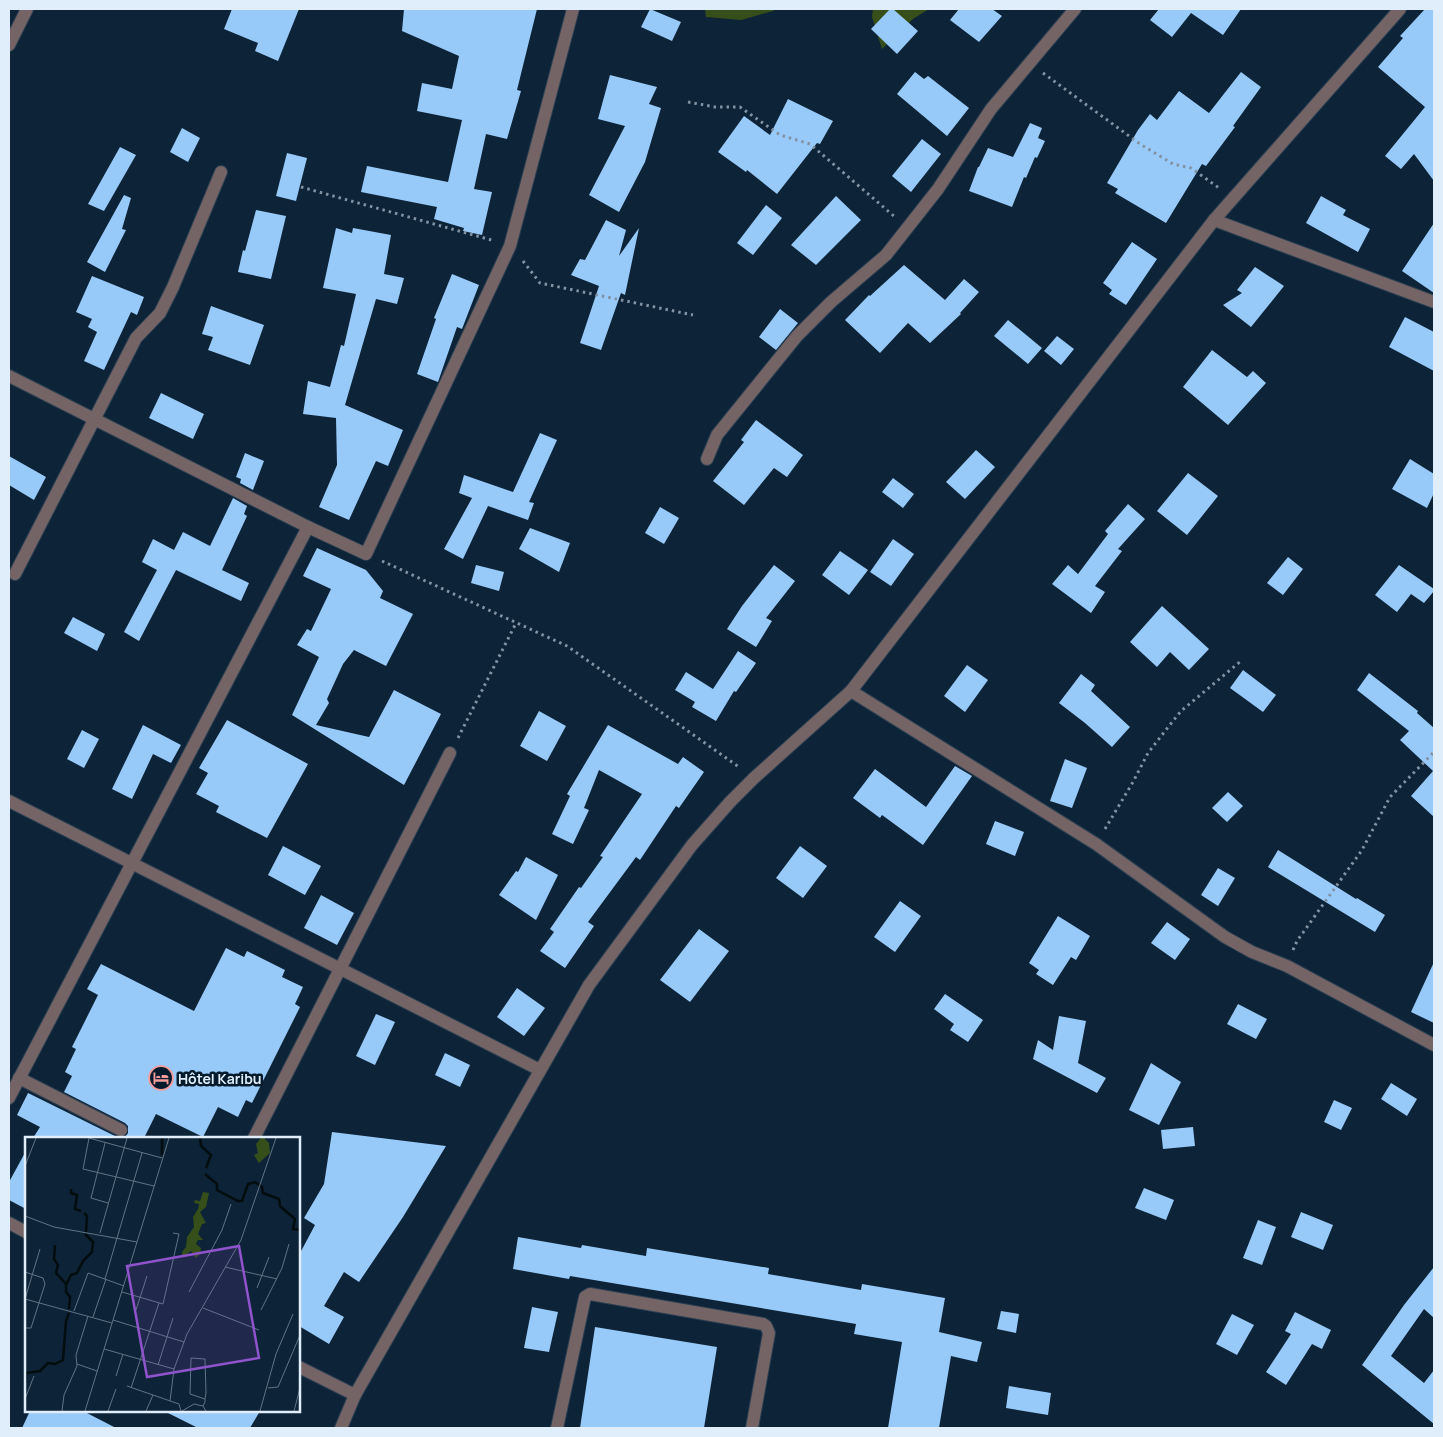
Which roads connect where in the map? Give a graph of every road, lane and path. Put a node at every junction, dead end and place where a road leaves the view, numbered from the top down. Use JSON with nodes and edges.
{"nodes":[{"id":1,"x":27,"y":9,"type":"edge"},
{"id":2,"x":573,"y":9,"type":"edge"},
{"id":3,"x":1075,"y":9,"type":"edge"},
{"id":4,"x":1400,"y":9,"type":"edge"},
{"id":5,"x":9,"y":45,"type":"edge"},
{"id":6,"x":1030,"y":64,"type":"junction"},
{"id":7,"x":688,"y":102,"type":"dead end"},
{"id":8,"x":221,"y":172,"type":"dead end"},
{"id":9,"x":1233,"y":198,"type":"junction"},
{"id":10,"x":1214,"y":220,"type":"junction"},
{"id":11,"x":908,"y":227,"type":"junction"},
{"id":12,"x":1434,"y":302,"type":"edge"},
{"id":13,"x":9,"y":376,"type":"edge"},
{"id":14,"x":94,"y":419,"type":"junction"},
{"id":15,"x":707,"y":459,"type":"dead end"},
{"id":16,"x":308,"y":528,"type":"junction"},
{"id":17,"x":366,"y":554,"type":"junction"},
{"id":18,"x":15,"y":574,"type":"dead end"},
{"id":19,"x":516,"y":623,"type":"junction"},
{"id":20,"x":1241,"y":660,"type":"dead end"},
{"id":21,"x":851,"y":691,"type":"junction"},
{"id":22,"x":1434,"y":752,"type":"edge"},
{"id":23,"x":450,"y":753,"type":"joint"},
{"id":24,"x":754,"y":778,"type":"junction"},
{"id":25,"x":9,"y":801,"type":"edge"},
{"id":26,"x":1096,"y":844,"type":"junction"},
{"id":27,"x":132,"y":864,"type":"junction"},
{"id":28,"x":1287,"y":966,"type":"junction"},
{"id":29,"x":340,"y":968,"type":"junction"},
{"id":30,"x":1434,"y":1045,"type":"edge"},
{"id":31,"x":540,"y":1070,"type":"junction"},
{"id":32,"x":19,"y":1078,"type":"junction"},
{"id":33,"x":9,"y":1098,"type":"edge"},
{"id":34,"x":121,"y":1130,"type":"dead end"},
{"id":35,"x":255,"y":1137,"type":"edge"},
{"id":36,"x":9,"y":1223,"type":"edge"},
{"id":37,"x":25,"y":1231,"type":"edge"},
{"id":38,"x":300,"y":1368,"type":"edge"},
{"id":39,"x":355,"y":1395,"type":"junction"},
{"id":40,"x":341,"y":1428,"type":"edge"},
{"id":41,"x":557,"y":1428,"type":"edge"},
{"id":42,"x":752,"y":1428,"type":"edge"}],
"edges":[{"from":1,"to":5,"type":"street"},
{"from":2,"to":17,"type":"street"},
{"from":3,"to":6,"type":"street"},
{"from":4,"to":9,"type":"street"},
{"from":6,"to":9,"type":"path"},
{"from":6,"to":11,"type":"street"},
{"from":7,"to":11,"type":"path"},
{"from":8,"to":14,"type":"street"},
{"from":9,"to":10,"type":"street"},
{"from":10,"to":12,"type":"street"},
{"from":10,"to":21,"type":"street"},
{"from":11,"to":15,"type":"street"},
{"from":13,"to":14,"type":"street"},
{"from":14,"to":16,"type":"street"},
{"from":14,"to":18,"type":"street"},
{"from":16,"to":17,"type":"street"},
{"from":16,"to":27,"type":"street"},
{"from":17,"to":19,"type":"path"},
{"from":19,"to":23,"type":"path"},
{"from":19,"to":24,"type":"path"},
{"from":20,"to":26,"type":"path"},
{"from":21,"to":24,"type":"street"},
{"from":21,"to":26,"type":"street"},
{"from":22,"to":28,"type":"path"},
{"from":23,"to":29,"type":"street"},
{"from":24,"to":31,"type":"street"},
{"from":25,"to":27,"type":"street"},
{"from":26,"to":28,"type":"street"},
{"from":27,"to":29,"type":"street"},
{"from":27,"to":32,"type":"street"},
{"from":28,"to":30,"type":"street"},
{"from":29,"to":31,"type":"street"},
{"from":29,"to":35,"type":"street"},
{"from":31,"to":39,"type":"street"},
{"from":32,"to":33,"type":"street"},
{"from":32,"to":34,"type":"street"},
{"from":36,"to":37,"type":"street"},
{"from":38,"to":39,"type":"street"},
{"from":39,"to":40,"type":"street"},
{"from":41,"to":42,"type":"street"}]}
